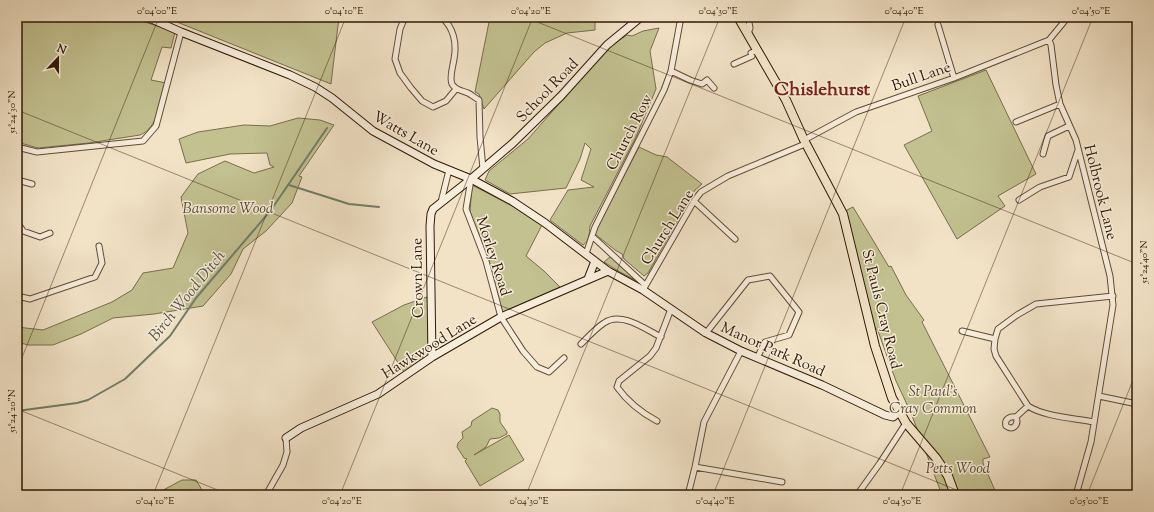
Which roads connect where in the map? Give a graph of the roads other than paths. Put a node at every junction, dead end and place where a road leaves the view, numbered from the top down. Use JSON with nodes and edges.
{"nodes":[{"id":1,"x":147,"y":17,"type":"edge"},
{"id":2,"x":405,"y":17,"type":"edge"},
{"id":3,"x":440,"y":17,"type":"edge"},
{"id":4,"x":641,"y":17,"type":"edge"},
{"id":5,"x":681,"y":17,"type":"edge"},
{"id":6,"x":738,"y":17,"type":"edge"},
{"id":7,"x":748,"y":17,"type":"edge"},
{"id":8,"x":1068,"y":17,"type":"edge"},
{"id":9,"x":938,"y":25,"type":"dead end"},
{"id":10,"x":181,"y":32,"type":"junction"},
{"id":11,"x":748,"y":34,"type":"junction"},
{"id":12,"x":1049,"y":40,"type":"junction"},
{"id":13,"x":758,"y":50,"type":"junction"},
{"id":14,"x":734,"y":64,"type":"dead end"},
{"id":15,"x":671,"y":70,"type":"junction"},
{"id":16,"x":954,"y":78,"type":"junction"},
{"id":17,"x":456,"y":88,"type":"junction"},
{"id":18,"x":714,"y":88,"type":"dead end"},
{"id":19,"x":1060,"y":104,"type":"junction"},
{"id":20,"x":1016,"y":122,"type":"dead end"},
{"id":21,"x":1069,"y":126,"type":"junction"},
{"id":22,"x":804,"y":142,"type":"junction"},
{"id":23,"x":17,"y":147,"type":"edge"},
{"id":24,"x":1078,"y":150,"type":"junction"},
{"id":25,"x":1043,"y":154,"type":"dead end"},
{"id":26,"x":483,"y":169,"type":"junction"},
{"id":27,"x":449,"y":170,"type":"junction"},
{"id":28,"x":471,"y":179,"type":"junction"},
{"id":29,"x":17,"y":180,"type":"edge"},
{"id":30,"x":32,"y":184,"type":"dead end"},
{"id":31,"x":1019,"y":200,"type":"dead end"},
{"id":32,"x":694,"y":201,"type":"junction"},
{"id":33,"x":441,"y":202,"type":"junction"},
{"id":34,"x":17,"y":222,"type":"edge"},
{"id":35,"x":50,"y":233,"type":"dead end"},
{"id":36,"x":592,"y":236,"type":"junction"},
{"id":37,"x":735,"y":239,"type":"dead end"},
{"id":38,"x":99,"y":246,"type":"dead end"},
{"id":39,"x":586,"y":254,"type":"junction"},
{"id":40,"x":595,"y":261,"type":"junction"},
{"id":41,"x":608,"y":271,"type":"junction"},
{"id":42,"x":588,"y":280,"type":"junction"},
{"id":43,"x":644,"y":288,"type":"junction"},
{"id":44,"x":17,"y":296,"type":"edge"},
{"id":45,"x":1113,"y":296,"type":"junction"},
{"id":46,"x":671,"y":309,"type":"junction"},
{"id":47,"x":501,"y":317,"type":"junction"},
{"id":48,"x":962,"y":331,"type":"dead end"},
{"id":49,"x":706,"y":333,"type":"junction"},
{"id":50,"x":661,"y":337,"type":"junction"},
{"id":51,"x":995,"y":339,"type":"junction"},
{"id":52,"x":581,"y":344,"type":"dead end"},
{"id":53,"x":741,"y":352,"type":"junction"},
{"id":54,"x":432,"y":357,"type":"junction"},
{"id":55,"x":564,"y":358,"type":"dead end"},
{"id":56,"x":757,"y":358,"type":"junction"},
{"id":57,"x":1099,"y":396,"type":"junction"},
{"id":58,"x":1137,"y":404,"type":"edge"},
{"id":59,"x":1028,"y":406,"type":"junction"},
{"id":60,"x":899,"y":412,"type":"junction"},
{"id":61,"x":1016,"y":417,"type":"dead end"},
{"id":62,"x":657,"y":421,"type":"dead end"},
{"id":63,"x":1094,"y":422,"type":"junction"},
{"id":64,"x":906,"y":423,"type":"junction"},
{"id":65,"x":286,"y":438,"type":"joint"},
{"id":66,"x":696,"y":467,"type":"junction"},
{"id":67,"x":782,"y":482,"type":"dead end"},
{"id":68,"x":266,"y":495,"type":"edge"},
{"id":69,"x":688,"y":495,"type":"edge"},
{"id":70,"x":857,"y":495,"type":"edge"},
{"id":71,"x":956,"y":495,"type":"edge"},
{"id":72,"x":1076,"y":495,"type":"edge"}],
"edges":[{"from":1,"to":10,"type":"main road","name":"Watts Lane"},
{"from":2,"to":17,"type":"street"},
{"from":3,"to":17,"type":"street"},
{"from":4,"to":26,"type":"main road","name":"School Road"},
{"from":5,"to":15,"type":"street","name":"Church Row"},
{"from":6,"to":11,"type":"main road","name":"St Pauls Cray Road"},
{"from":7,"to":11,"type":"street"},
{"from":8,"to":12,"type":"street"},
{"from":9,"to":16,"type":"street"},
{"from":10,"to":23,"type":"street"},
{"from":10,"to":27,"type":"main road","name":"Watts Lane"},
{"from":11,"to":13,"type":"main road","name":"St Pauls Cray Road"},
{"from":12,"to":16,"type":"street","name":"Bull Lane"},
{"from":12,"to":19,"type":"street","name":"Holbrook Lane"},
{"from":13,"to":14,"type":"street"},
{"from":13,"to":22,"type":"main road","name":"St Pauls Cray Road"},
{"from":15,"to":18,"type":"street"},
{"from":15,"to":36,"type":"street","name":"Church Row"},
{"from":16,"to":22,"type":"street","name":"Bull Lane"},
{"from":17,"to":26,"type":"street"},
{"from":19,"to":20,"type":"street"},
{"from":19,"to":21,"type":"street","name":"Holbrook Lane"},
{"from":21,"to":24,"type":"street","name":"Holbrook Lane"},
{"from":21,"to":25,"type":"street"},
{"from":22,"to":32,"type":"street","name":"Church Lane"},
{"from":22,"to":60,"type":"main road","name":"St Pauls Cray Road"},
{"from":24,"to":31,"type":"street"},
{"from":24,"to":45,"type":"street","name":"Holbrook Lane"},
{"from":26,"to":28,"type":"main road","name":"School Road"},
{"from":27,"to":28,"type":"main road","name":"Watts Lane"},
{"from":27,"to":33,"type":"street","name":"Crown Lane"},
{"from":28,"to":33,"type":"main road","name":"Crown Lane"},
{"from":28,"to":39,"type":"main road","name":"Watts Lane"},
{"from":28,"to":47,"type":"street","name":"Morley Road"},
{"from":29,"to":30,"type":"street"},
{"from":32,"to":37,"type":"street"},
{"from":32,"to":43,"type":"street","name":"Church Lane"},
{"from":33,"to":54,"type":"main road","name":"Crown Lane"},
{"from":34,"to":35,"type":"street"},
{"from":36,"to":39,"type":"street","name":"Church Row"},
{"from":36,"to":43,"type":"street","name":"Manor Park Road"},
{"from":38,"to":44,"type":"street"},
{"from":39,"to":40,"type":"main road","name":"Watts Lane"},
{"from":40,"to":41,"type":"main road","name":"Watts Lane"},
{"from":40,"to":42,"type":"main road"},
{"from":41,"to":42,"type":"main road","name":"Hawkwood Lane"},
{"from":41,"to":43,"type":"main road","name":"Watts Lane"},
{"from":42,"to":47,"type":"main road","name":"Hawkwood Lane"},
{"from":43,"to":46,"type":"main road","name":"Manor Park Road"},
{"from":45,"to":51,"type":"street"},
{"from":45,"to":57,"type":"street","name":"Holbrook Lane"},
{"from":46,"to":49,"type":"main road","name":"Manor Park Road"},
{"from":46,"to":50,"type":"street"},
{"from":47,"to":54,"type":"main road","name":"Hawkwood Lane"},
{"from":47,"to":55,"type":"street","name":"Morley Road"},
{"from":48,"to":51,"type":"street"},
{"from":49,"to":53,"type":"main road","name":"Manor Park Road"},
{"from":49,"to":56,"type":"street"},
{"from":50,"to":52,"type":"street"},
{"from":50,"to":62,"type":"street"},
{"from":51,"to":59,"type":"street"},
{"from":53,"to":56,"type":"main road","name":"Manor Park Road"},
{"from":53,"to":66,"type":"street"},
{"from":54,"to":65,"type":"main road","name":"Hawkwood Lane"},
{"from":56,"to":60,"type":"main road","name":"Manor Park Road"},
{"from":57,"to":58,"type":"street"},
{"from":57,"to":63,"type":"street","name":"Holbrook Lane"},
{"from":59,"to":61,"type":"street"},
{"from":59,"to":63,"type":"street"},
{"from":60,"to":64,"type":"main road","name":"St Pauls Cray Road"},
{"from":63,"to":72,"type":"street","name":"Holbrook Lane"},
{"from":64,"to":70,"type":"street"},
{"from":64,"to":71,"type":"main road","name":"St Pauls Cray Road"},
{"from":65,"to":68,"type":"street"},
{"from":66,"to":67,"type":"street"},
{"from":66,"to":69,"type":"street"}]}
